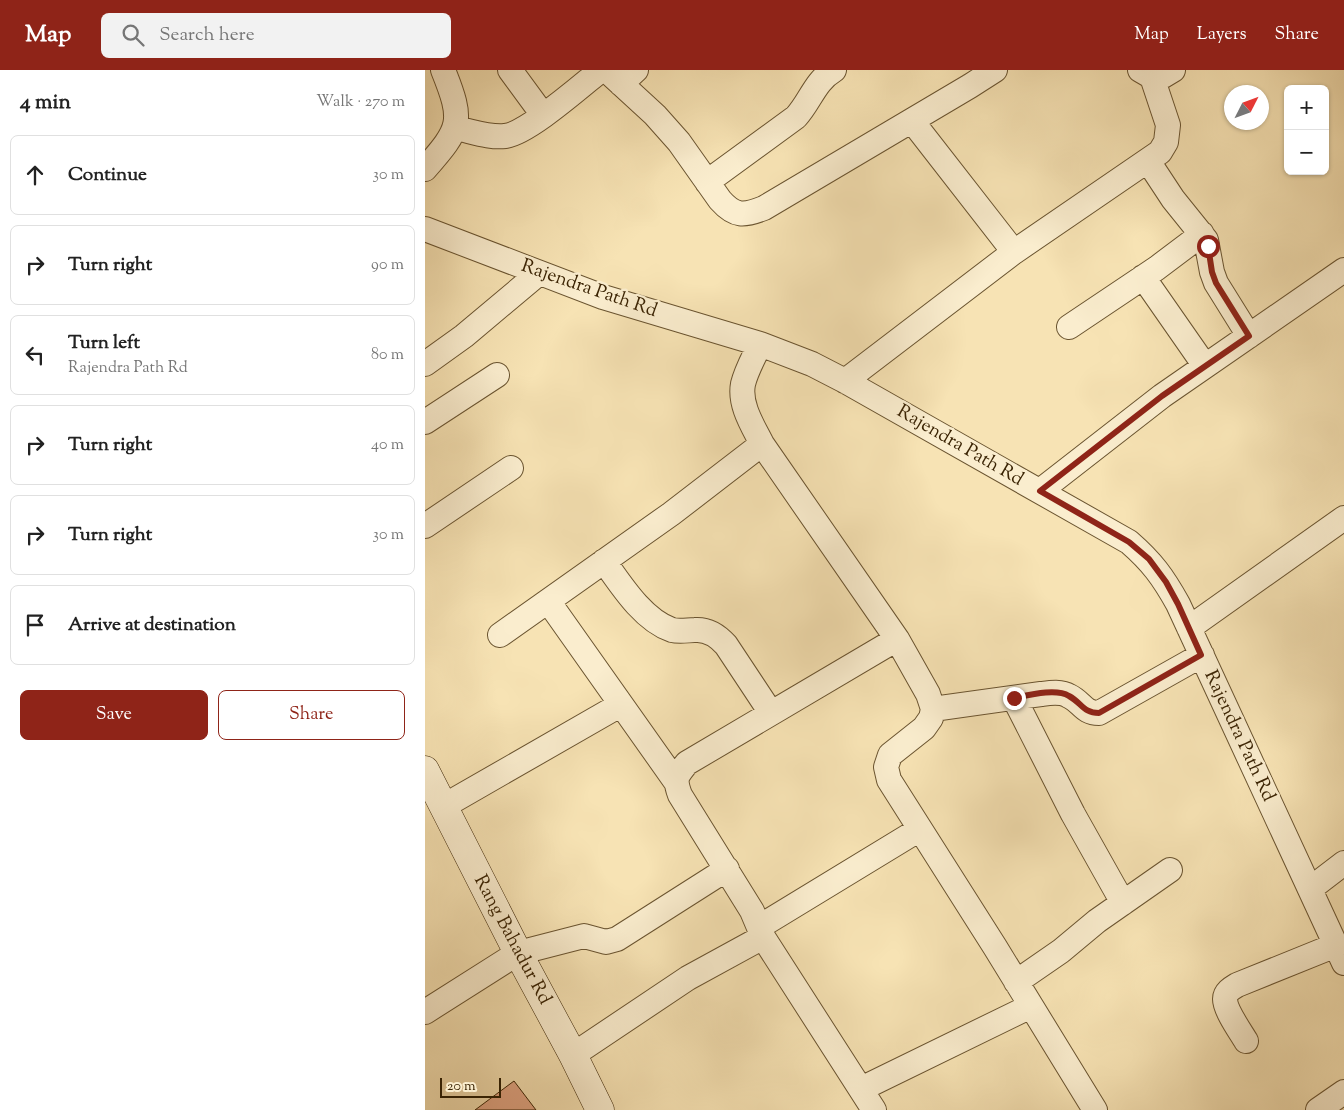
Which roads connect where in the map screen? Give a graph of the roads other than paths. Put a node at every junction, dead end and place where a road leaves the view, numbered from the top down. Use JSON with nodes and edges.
{"nodes":[{"id":1,"x":443,"y":70,"type":"edge"},
{"id":2,"x":510,"y":70,"type":"edge"},
{"id":3,"x":601,"y":70,"type":"edge"},
{"id":4,"x":833,"y":70,"type":"edge"},
{"id":5,"x":995,"y":70,"type":"edge"},
{"id":6,"x":1155,"y":72,"type":"edge"},
{"id":7,"x":621,"y":75,"type":"edge"},
{"id":8,"x":543,"y":115,"type":"junction"},
{"id":9,"x":912,"y":121,"type":"junction"},
{"id":10,"x":455,"y":128,"type":"junction"},
{"id":11,"x":1148,"y":161,"type":"junction"},
{"id":12,"x":425,"y":169,"type":"edge"},
{"id":13,"x":707,"y":182,"type":"junction"},
{"id":14,"x":425,"y":229,"type":"edge"},
{"id":15,"x":1203,"y":234,"type":"junction"},
{"id":16,"x":1014,"y":252,"type":"junction"},
{"id":17,"x":1344,"y":270,"type":"edge"},
{"id":18,"x":539,"y":273,"type":"junction"},
{"id":19,"x":1143,"y":277,"type":"junction"},
{"id":20,"x":1069,"y":326,"type":"dead end"},
{"id":21,"x":1249,"y":336,"type":"junction"},
{"id":22,"x":760,"y":344,"type":"junction"},
{"id":23,"x":425,"y":364,"type":"edge"},
{"id":24,"x":1205,"y":366,"type":"junction"},
{"id":25,"x":497,"y":374,"type":"dead end"},
{"id":26,"x":845,"y":380,"type":"junction"},
{"id":27,"x":425,"y":422,"type":"edge"},
{"id":28,"x":762,"y":444,"type":"junction"},
{"id":29,"x":511,"y":468,"type":"dead end"},
{"id":30,"x":1040,"y":491,"type":"junction"},
{"id":31,"x":1344,"y":518,"type":"edge"},
{"id":32,"x":425,"y":526,"type":"edge"},
{"id":33,"x":604,"y":561,"type":"junction"},
{"id":34,"x":547,"y":601,"type":"junction"},
{"id":35,"x":1189,"y":628,"type":"junction"},
{"id":36,"x":500,"y":635,"type":"dead end"},
{"id":37,"x":897,"y":638,"type":"junction"},
{"id":38,"x":1201,"y":655,"type":"junction"},
{"id":39,"x":1014,"y":698,"type":"junction"},
{"id":40,"x":620,"y":705,"type":"junction"},
{"id":41,"x":933,"y":709,"type":"junction"},
{"id":42,"x":771,"y":713,"type":"junction"},
{"id":43,"x":425,"y":770,"type":"edge"},
{"id":44,"x":676,"y":782,"type":"junction"},
{"id":45,"x":444,"y":806,"type":"junction"},
{"id":46,"x":920,"y":829,"type":"junction"},
{"id":47,"x":1344,"y":863,"type":"edge"},
{"id":48,"x":727,"y":869,"type":"junction"},
{"id":49,"x":1170,"y":870,"type":"dead end"},
{"id":50,"x":1310,"y":889,"type":"junction"},
{"id":51,"x":1123,"y":903,"type":"junction"},
{"id":52,"x":761,"y":932,"type":"junction"},
{"id":53,"x":518,"y":953,"type":"junction"},
{"id":54,"x":1340,"y":954,"type":"edge"},
{"id":55,"x":1016,"y":982,"type":"junction"},
{"id":56,"x":1031,"y":1006,"type":"junction"},
{"id":57,"x":425,"y":1012,"type":"edge"},
{"id":58,"x":1246,"y":1042,"type":"dead end"},
{"id":59,"x":573,"y":1055,"type":"junction"},
{"id":60,"x":1344,"y":1092,"type":"edge"},
{"id":61,"x":869,"y":1104,"type":"edge"},
{"id":62,"x":599,"y":1110,"type":"edge"},
{"id":63,"x":1095,"y":1110,"type":"edge"},
{"id":64,"x":1318,"y":1110,"type":"edge"}],
"edges":[{"from":1,"to":10,"type":"street"},
{"from":2,"to":8,"type":"street"},
{"from":3,"to":8,"type":"street"},
{"from":4,"to":13,"type":"street"},
{"from":5,"to":9,"type":"street"},
{"from":6,"to":11,"type":"street"},
{"from":7,"to":13,"type":"street"},
{"from":8,"to":10,"type":"street"},
{"from":9,"to":13,"type":"street"},
{"from":9,"to":16,"type":"street"},
{"from":10,"to":12,"type":"street"},
{"from":11,"to":15,"type":"street"},
{"from":11,"to":16,"type":"street"},
{"from":14,"to":18,"type":"street","name":"Rajendra Path Rd"},
{"from":15,"to":19,"type":"street"},
{"from":15,"to":21,"type":"street"},
{"from":16,"to":26,"type":"street"},
{"from":17,"to":21,"type":"street"},
{"from":18,"to":22,"type":"street","name":"Rajendra Path Rd"},
{"from":18,"to":23,"type":"street"},
{"from":19,"to":20,"type":"street"},
{"from":19,"to":24,"type":"street"},
{"from":21,"to":24,"type":"street"},
{"from":22,"to":26,"type":"street","name":"Rajendra Path Rd"},
{"from":22,"to":28,"type":"street"},
{"from":24,"to":30,"type":"street"},
{"from":25,"to":27,"type":"street"},
{"from":26,"to":30,"type":"street","name":"Rajendra Path Rd"},
{"from":28,"to":33,"type":"street"},
{"from":28,"to":37,"type":"street"},
{"from":29,"to":32,"type":"street"},
{"from":30,"to":35,"type":"street","name":"Rajendra Path Rd"},
{"from":31,"to":35,"type":"street"},
{"from":33,"to":34,"type":"street"},
{"from":33,"to":42,"type":"street"},
{"from":34,"to":36,"type":"street"},
{"from":34,"to":40,"type":"street"},
{"from":35,"to":38,"type":"street","name":"Rajendra Path Rd"},
{"from":37,"to":41,"type":"street"},
{"from":37,"to":42,"type":"street"},
{"from":38,"to":39,"type":"street"},
{"from":38,"to":50,"type":"street","name":"Rajendra Path Rd"},
{"from":39,"to":41,"type":"street"},
{"from":39,"to":51,"type":"street"},
{"from":40,"to":44,"type":"street"},
{"from":40,"to":45,"type":"street"},
{"from":41,"to":46,"type":"street"},
{"from":42,"to":44,"type":"street"},
{"from":43,"to":45,"type":"street","name":"Rang Bahadur Rd"},
{"from":44,"to":48,"type":"street"},
{"from":45,"to":53,"type":"street","name":"Rang Bahadur Rd"},
{"from":46,"to":52,"type":"street"},
{"from":46,"to":55,"type":"street"},
{"from":47,"to":50,"type":"street"},
{"from":48,"to":52,"type":"street"},
{"from":48,"to":53,"type":"street"},
{"from":49,"to":51,"type":"street"},
{"from":50,"to":54,"type":"street","name":"Rajendra Path Rd"},
{"from":51,"to":55,"type":"street"},
{"from":52,"to":59,"type":"street"},
{"from":52,"to":61,"type":"street"},
{"from":53,"to":57,"type":"street"},
{"from":53,"to":59,"type":"street","name":"Rang Bahadur Rd"},
{"from":54,"to":58,"type":"street"},
{"from":55,"to":56,"type":"street"},
{"from":56,"to":61,"type":"street"},
{"from":56,"to":63,"type":"street"},
{"from":59,"to":62,"type":"street","name":"Rang Bahadur Rd"},
{"from":60,"to":64,"type":"street"}]}
